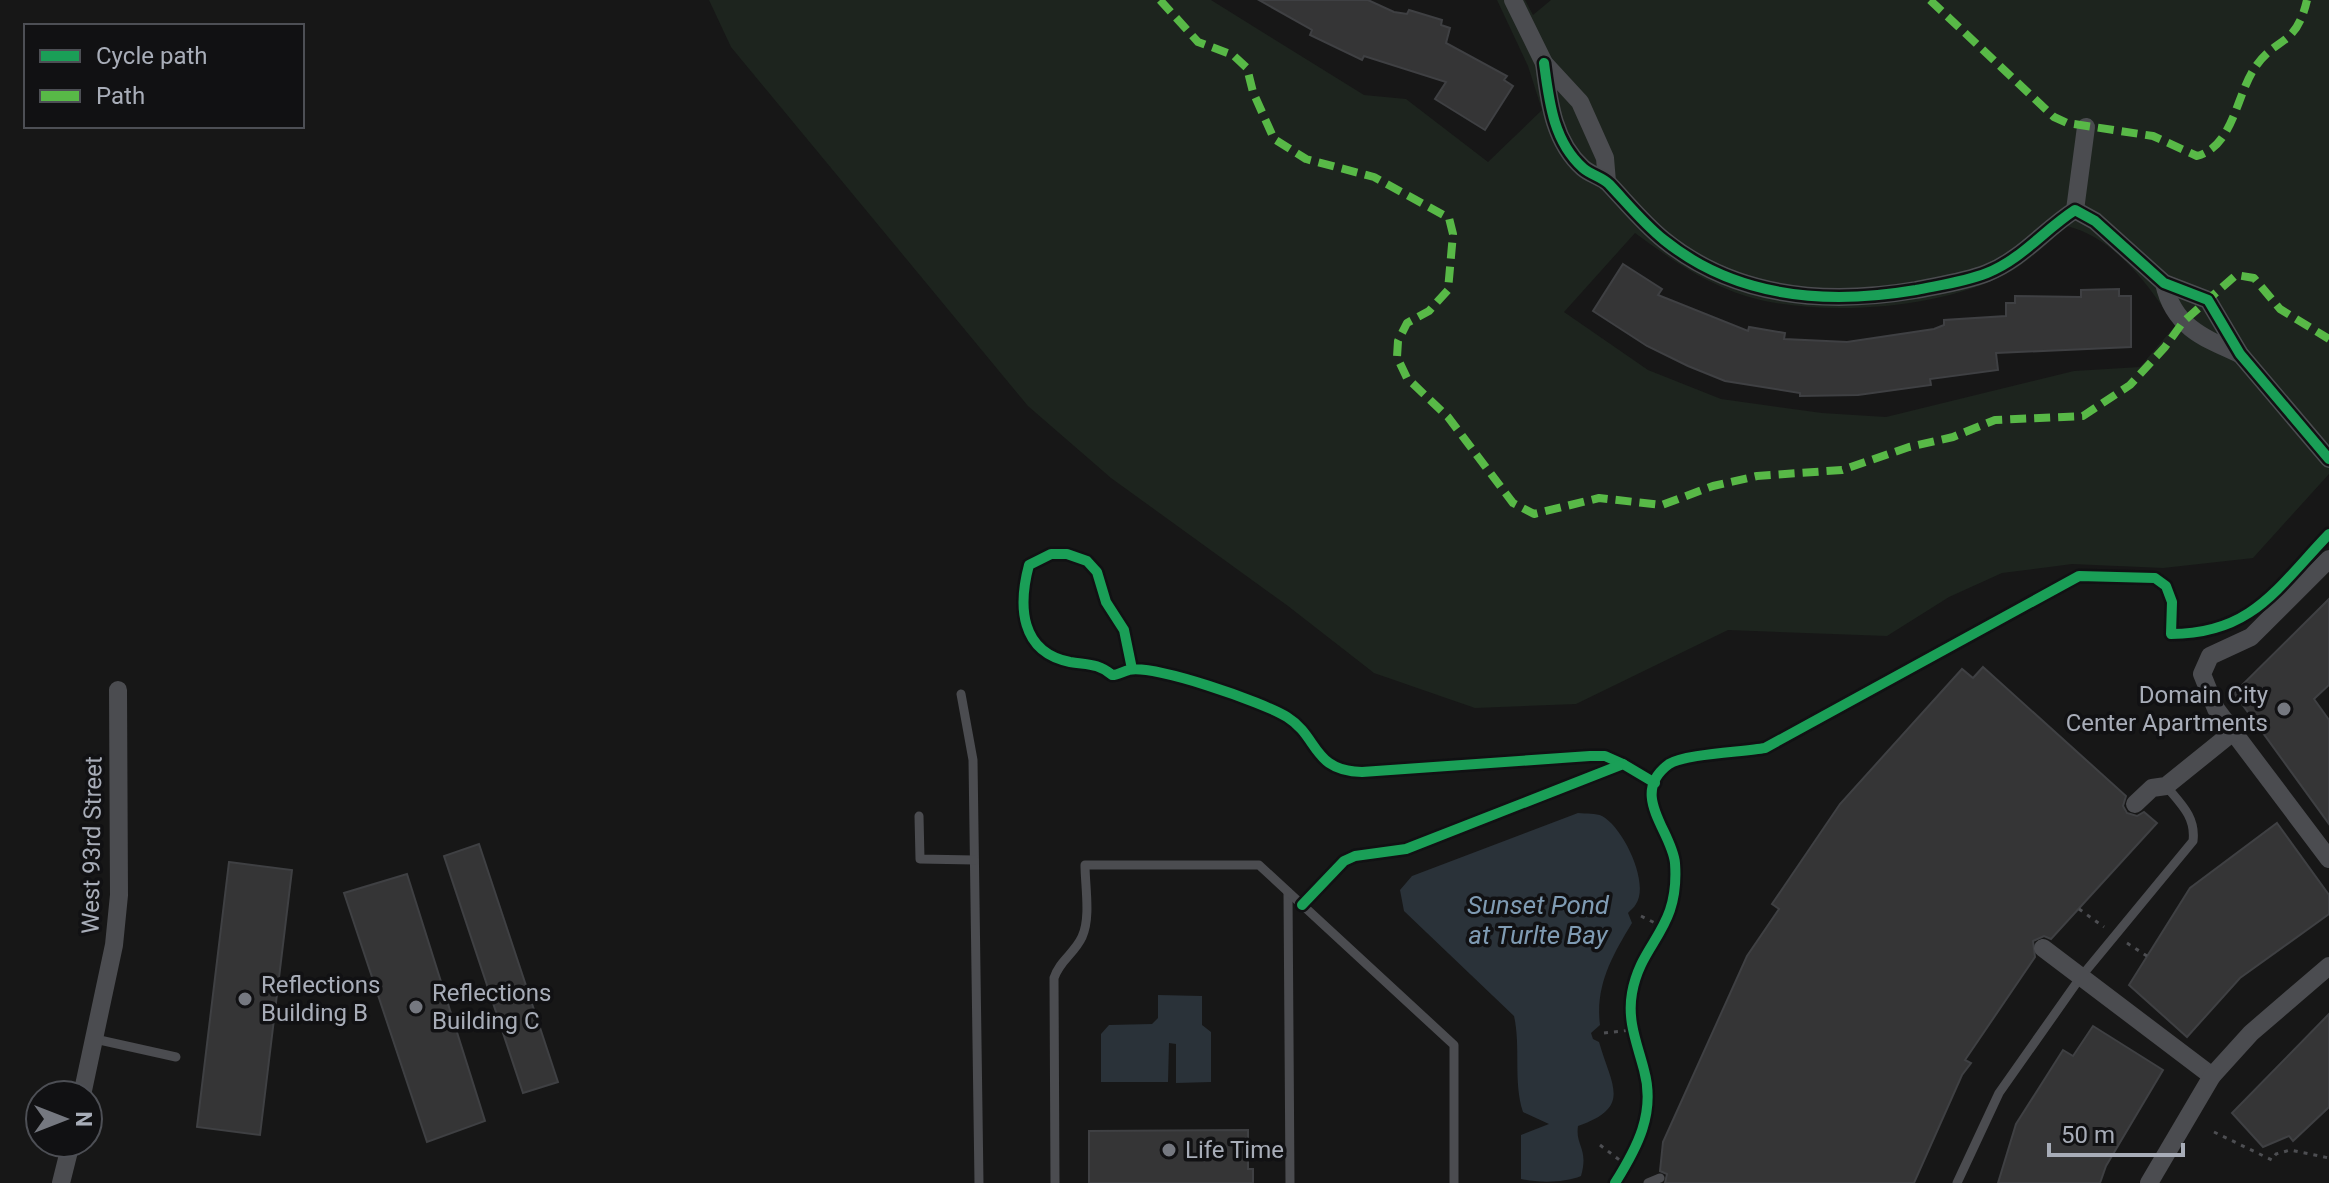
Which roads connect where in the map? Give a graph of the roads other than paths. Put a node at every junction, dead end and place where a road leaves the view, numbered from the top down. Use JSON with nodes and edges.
{"nodes":[{"id":1,"x":1513,"y":0,"type":"edge"},
{"id":2,"x":1544,"y":63,"type":"junction"},
{"id":3,"x":2086,"y":127,"type":"dead end"},
{"id":4,"x":1607,"y":182,"type":"junction"},
{"id":5,"x":2075,"y":210,"type":"junction"},
{"id":6,"x":2164,"y":283,"type":"junction"},
{"id":7,"x":2240,"y":354,"type":"junction"},
{"id":8,"x":2329,"y":459,"type":"edge"},
{"id":9,"x":2329,"y":559,"type":"edge"},
{"id":10,"x":118,"y":690,"type":"dead end"},
{"id":11,"x":961,"y":694,"type":"dead end"},
{"id":12,"x":2233,"y":732,"type":"junction"},
{"id":13,"x":2166,"y":786,"type":"junction"},
{"id":14,"x":2135,"y":804,"type":"dead end"},
{"id":15,"x":919,"y":816,"type":"dead end"},
{"id":16,"x":2329,"y":859,"type":"edge"},
{"id":17,"x":974,"y":860,"type":"junction"},
{"id":18,"x":1288,"y":892,"type":"junction"},
{"id":19,"x":2043,"y":948,"type":"dead end"},
{"id":20,"x":2329,"y":966,"type":"edge"},
{"id":21,"x":2080,"y":978,"type":"junction"},
{"id":22,"x":95,"y":1039,"type":"junction"},
{"id":23,"x":176,"y":1057,"type":"dead end"},
{"id":24,"x":2212,"y":1076,"type":"junction"},
{"id":25,"x":86,"y":1079,"type":"edge"},
{"id":26,"x":67,"y":1159,"type":"edge"},
{"id":27,"x":1660,"y":1178,"type":"dead end"},
{"id":28,"x":61,"y":1183,"type":"edge"},
{"id":29,"x":979,"y":1183,"type":"edge"},
{"id":30,"x":1055,"y":1183,"type":"edge"},
{"id":31,"x":1290,"y":1183,"type":"edge"},
{"id":32,"x":1454,"y":1183,"type":"edge"},
{"id":33,"x":1648,"y":1183,"type":"edge"},
{"id":34,"x":1957,"y":1183,"type":"edge"},
{"id":35,"x":2149,"y":1183,"type":"edge"}],
"edges":[{"from":1,"to":2,"type":"street"},
{"from":2,"to":4,"type":"street"},
{"from":2,"to":4,"type":"street"},
{"from":3,"to":5,"type":"street"},
{"from":4,"to":5,"type":"street"},
{"from":5,"to":6,"type":"street"},
{"from":6,"to":7,"type":"street"},
{"from":6,"to":7,"type":"street"},
{"from":7,"to":8,"type":"street"},
{"from":9,"to":12,"type":"street"},
{"from":10,"to":22,"type":"street","name":"West 93rd Street"},
{"from":11,"to":17,"type":"lane"},
{"from":12,"to":13,"type":"street"},
{"from":12,"to":16,"type":"street"},
{"from":13,"to":14,"type":"street"},
{"from":13,"to":21,"type":"lane"},
{"from":15,"to":17,"type":"lane"},
{"from":17,"to":29,"type":"lane"},
{"from":18,"to":30,"type":"lane"},
{"from":18,"to":31,"type":"lane"},
{"from":18,"to":32,"type":"lane"},
{"from":19,"to":21,"type":"street"},
{"from":20,"to":24,"type":"street"},
{"from":21,"to":24,"type":"street"},
{"from":21,"to":34,"type":"lane"},
{"from":22,"to":23,"type":"lane"},
{"from":22,"to":25,"type":"street","name":"West 93rd Street"},
{"from":24,"to":35,"type":"street"},
{"from":26,"to":28,"type":"street"},
{"from":27,"to":33,"type":"lane"}]}
